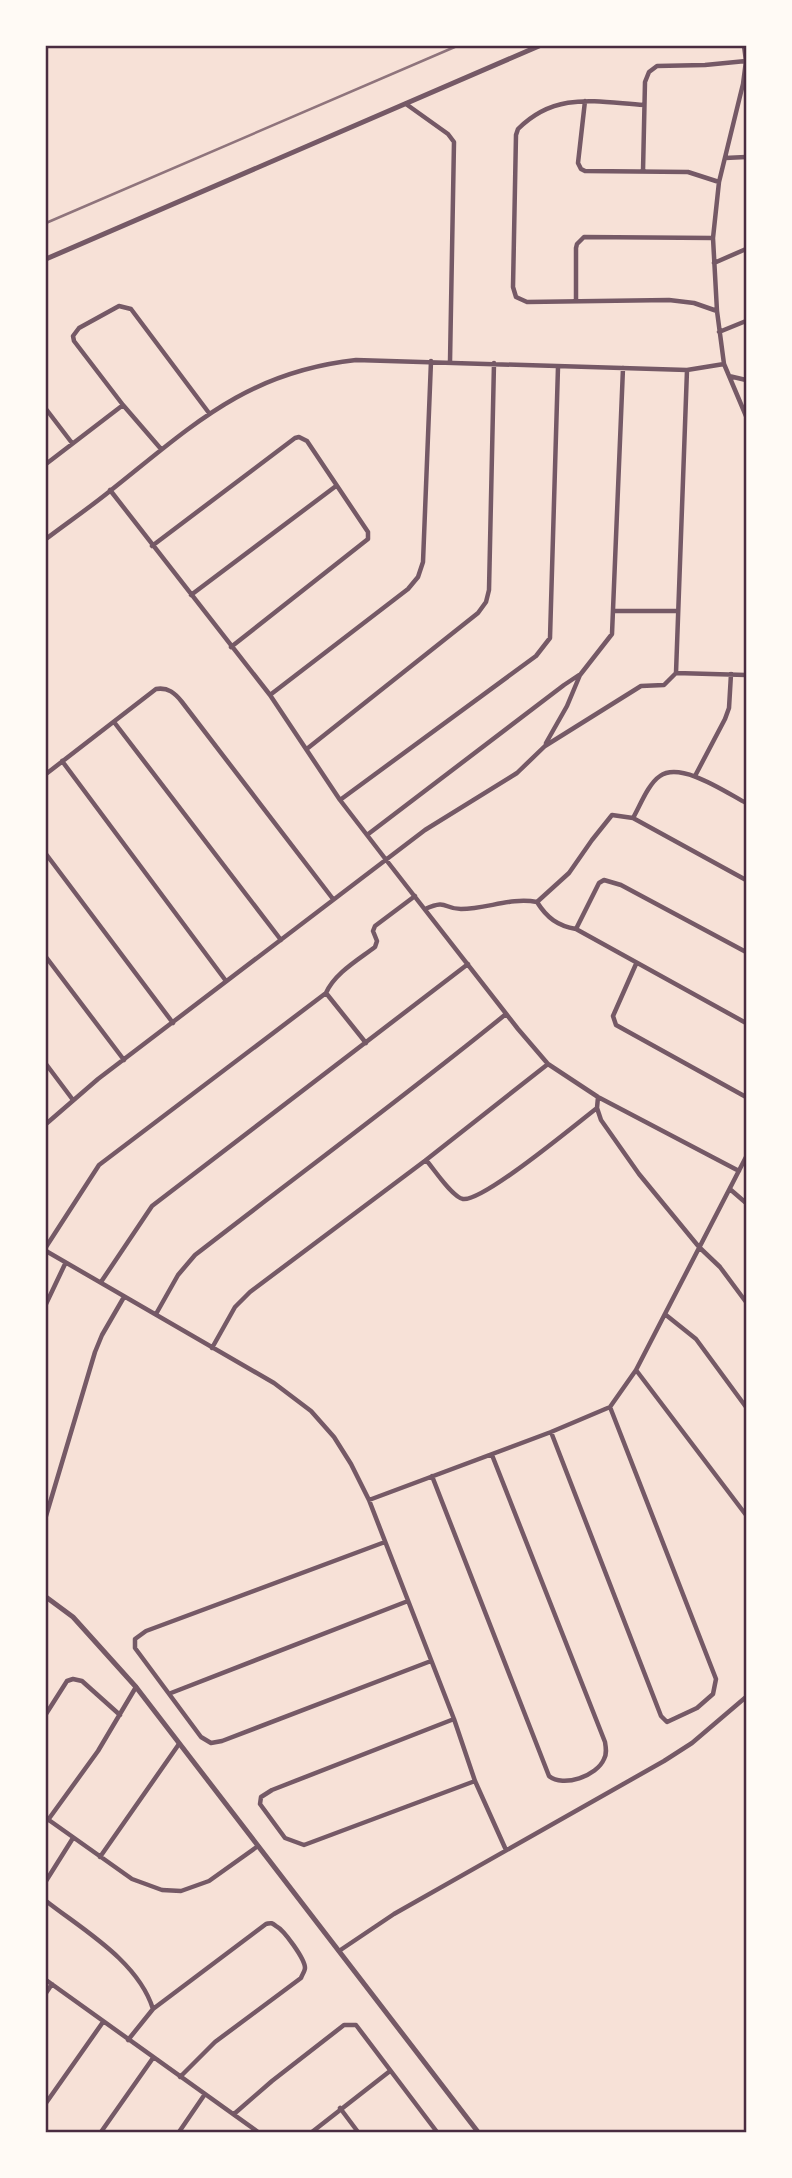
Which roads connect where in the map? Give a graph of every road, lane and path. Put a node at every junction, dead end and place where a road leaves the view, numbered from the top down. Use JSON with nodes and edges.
{"nodes":[{"id":1,"x":539,"y":46,"type":"edge"},
{"id":2,"x":744,"y":46,"type":"edge"},
{"id":3,"x":746,"y":61,"type":"edge"},
{"id":4,"x":585,"y":102,"type":"junction"},
{"id":5,"x":406,"y":104,"type":"junction"},
{"id":6,"x":644,"y":105,"type":"junction"},
{"id":7,"x":747,"y":157,"type":"edge"},
{"id":8,"x":725,"y":158,"type":"junction"},
{"id":9,"x":643,"y":171,"type":"junction"},
{"id":10,"x":719,"y":182,"type":"junction"},
{"id":11,"x":713,"y":238,"type":"junction"},
{"id":12,"x":747,"y":249,"type":"edge"},
{"id":13,"x":46,"y":259,"type":"edge"},
{"id":14,"x":714,"y":263,"type":"junction"},
{"id":15,"x":576,"y":301,"type":"junction"},
{"id":16,"x":717,"y":311,"type":"junction"},
{"id":17,"x":747,"y":321,"type":"edge"},
{"id":18,"x":719,"y":332,"type":"junction"},
{"id":19,"x":431,"y":361,"type":"junction"},
{"id":20,"x":450,"y":362,"type":"junction"},
{"id":21,"x":494,"y":363,"type":"junction"},
{"id":22,"x":724,"y":364,"type":"junction"},
{"id":23,"x":558,"y":367,"type":"junction"},
{"id":24,"x":623,"y":368,"type":"junction"},
{"id":25,"x":687,"y":370,"type":"junction"},
{"id":26,"x":729,"y":376,"type":"junction"},
{"id":27,"x":747,"y":380,"type":"edge"},
{"id":28,"x":747,"y":398,"type":"edge"},
{"id":29,"x":740,"y":402,"type":"junction"},
{"id":30,"x":123,"y":405,"type":"junction"},
{"id":31,"x":46,"y":409,"type":"edge"},
{"id":32,"x":209,"y":413,"type":"junction"},
{"id":33,"x":747,"y":416,"type":"edge"},
{"id":34,"x":72,"y":443,"type":"junction"},
{"id":35,"x":161,"y":449,"type":"junction"},
{"id":36,"x":46,"y":464,"type":"edge"},
{"id":37,"x":336,"y":486,"type":"junction"},
{"id":38,"x":110,"y":491,"type":"junction"},
{"id":39,"x":46,"y":540,"type":"edge"},
{"id":40,"x":152,"y":546,"type":"junction"},
{"id":41,"x":191,"y":595,"type":"junction"},
{"id":42,"x":614,"y":611,"type":"junction"},
{"id":43,"x":678,"y":611,"type":"junction"},
{"id":44,"x":231,"y":647,"type":"junction"},
{"id":45,"x":676,"y":673,"type":"junction"},
{"id":46,"x":731,"y":674,"type":"junction"},
{"id":47,"x":580,"y":675,"type":"junction"},
{"id":48,"x":747,"y":675,"type":"edge"},
{"id":49,"x":270,"y":695,"type":"junction"},
{"id":50,"x":114,"y":722,"type":"junction"},
{"id":51,"x":545,"y":746,"type":"junction"},
{"id":52,"x":307,"y":748,"type":"junction"},
{"id":53,"x":62,"y":761,"type":"junction"},
{"id":54,"x":46,"y":774,"type":"edge"},
{"id":55,"x":695,"y":776,"type":"junction"},
{"id":56,"x":340,"y":800,"type":"junction"},
{"id":57,"x":747,"y":803,"type":"edge"},
{"id":58,"x":633,"y":818,"type":"junction"},
{"id":59,"x":367,"y":835,"type":"junction"},
{"id":60,"x":46,"y":854,"type":"edge"},
{"id":61,"x":387,"y":861,"type":"junction"},
{"id":62,"x":747,"y":880,"type":"edge"},
{"id":63,"x":415,"y":896,"type":"junction"},
{"id":64,"x":333,"y":899,"type":"junction"},
{"id":65,"x":537,"y":902,"type":"junction"},
{"id":66,"x":425,"y":909,"type":"junction"},
{"id":67,"x":576,"y":929,"type":"junction"},
{"id":68,"x":281,"y":940,"type":"junction"},
{"id":69,"x":747,"y":953,"type":"edge"},
{"id":70,"x":46,"y":957,"type":"edge"},
{"id":71,"x":468,"y":964,"type":"junction"},
{"id":72,"x":636,"y":964,"type":"junction"},
{"id":73,"x":226,"y":981,"type":"junction"},
{"id":74,"x":326,"y":993,"type":"junction"},
{"id":75,"x":506,"y":1014,"type":"junction"},
{"id":76,"x":173,"y":1023,"type":"junction"},
{"id":77,"x":747,"y":1023,"type":"edge"},
{"id":78,"x":366,"y":1043,"type":"junction"},
{"id":79,"x":124,"y":1060,"type":"junction"},
{"id":80,"x":46,"y":1064,"type":"edge"},
{"id":81,"x":548,"y":1064,"type":"junction"},
{"id":82,"x":598,"y":1097,"type":"junction"},
{"id":83,"x":747,"y":1097,"type":"edge"},
{"id":84,"x":73,"y":1100,"type":"junction"},
{"id":85,"x":597,"y":1108,"type":"junction"},
{"id":86,"x":46,"y":1124,"type":"edge"},
{"id":87,"x":747,"y":1157,"type":"edge"},
{"id":88,"x":426,"y":1160,"type":"junction"},
{"id":89,"x":739,"y":1171,"type":"junction"},
{"id":90,"x":731,"y":1190,"type":"junction"},
{"id":91,"x":747,"y":1203,"type":"edge"},
{"id":92,"x":699,"y":1247,"type":"junction"},
{"id":93,"x":46,"y":1249,"type":"edge"},
{"id":94,"x":65,"y":1264,"type":"junction"},
{"id":95,"x":101,"y":1282,"type":"junction"},
{"id":96,"x":124,"y":1297,"type":"junction"},
{"id":97,"x":747,"y":1301,"type":"edge"},
{"id":98,"x":46,"y":1304,"type":"edge"},
{"id":99,"x":156,"y":1314,"type":"junction"},
{"id":100,"x":666,"y":1315,"type":"junction"},
{"id":101,"x":212,"y":1348,"type":"junction"},
{"id":102,"x":636,"y":1370,"type":"junction"},
{"id":103,"x":610,"y":1407,"type":"junction"},
{"id":104,"x":747,"y":1407,"type":"edge"},
{"id":105,"x":551,"y":1432,"type":"junction"},
{"id":106,"x":492,"y":1455,"type":"junction"},
{"id":107,"x":432,"y":1476,"type":"junction"},
{"id":108,"x":369,"y":1500,"type":"junction"},
{"id":109,"x":747,"y":1515,"type":"edge"},
{"id":110,"x":46,"y":1516,"type":"edge"},
{"id":111,"x":385,"y":1542,"type":"junction"},
{"id":112,"x":46,"y":1597,"type":"edge"},
{"id":113,"x":408,"y":1601,"type":"junction"},
{"id":114,"x":431,"y":1661,"type":"junction"},
{"id":115,"x":136,"y":1687,"type":"junction"},
{"id":116,"x":170,"y":1693,"type":"junction"},
{"id":117,"x":747,"y":1697,"type":"edge"},
{"id":118,"x":46,"y":1714,"type":"edge"},
{"id":119,"x":120,"y":1715,"type":"junction"},
{"id":120,"x":454,"y":1719,"type":"junction"},
{"id":121,"x":179,"y":1744,"type":"junction"},
{"id":122,"x":475,"y":1781,"type":"junction"},
{"id":123,"x":47,"y":1819,"type":"edge"},
{"id":124,"x":73,"y":1838,"type":"junction"},
{"id":125,"x":258,"y":1846,"type":"junction"},
{"id":126,"x":506,"y":1850,"type":"junction"},
{"id":127,"x":100,"y":1857,"type":"junction"},
{"id":128,"x":46,"y":1881,"type":"edge"},
{"id":129,"x":46,"y":1901,"type":"edge"},
{"id":130,"x":339,"y":1951,"type":"junction"},
{"id":131,"x":46,"y":1980,"type":"edge"},
{"id":132,"x":52,"y":1984,"type":"junction"},
{"id":133,"x":46,"y":1993,"type":"edge"},
{"id":134,"x":153,"y":2009,"type":"junction"},
{"id":135,"x":103,"y":2022,"type":"junction"},
{"id":136,"x":128,"y":2040,"type":"junction"},
{"id":137,"x":153,"y":2058,"type":"junction"},
{"id":138,"x":390,"y":2071,"type":"junction"},
{"id":139,"x":180,"y":2077,"type":"junction"},
{"id":140,"x":205,"y":2094,"type":"junction"},
{"id":141,"x":46,"y":2103,"type":"edge"},
{"id":142,"x":340,"y":2108,"type":"junction"},
{"id":143,"x":234,"y":2114,"type":"junction"},
{"id":144,"x":256,"y":2132,"type":"edge"},
{"id":145,"x":102,"y":2133,"type":"edge"},
{"id":146,"x":179,"y":2133,"type":"edge"},
{"id":147,"x":312,"y":2133,"type":"edge"},
{"id":148,"x":358,"y":2133,"type":"edge"},
{"id":149,"x":438,"y":2133,"type":"edge"},
{"id":150,"x":478,"y":2133,"type":"edge"}],
"edges":[{"from":1,"to":5,"type":"street"},
{"from":2,"to":3,"type":"street"},
{"from":3,"to":6,"type":"street"},
{"from":3,"to":8,"type":"street"},
{"from":4,"to":6,"type":"street"},
{"from":4,"to":9,"type":"street"},
{"from":4,"to":15,"type":"street"},
{"from":5,"to":13,"type":"street"},
{"from":5,"to":20,"type":"street"},
{"from":6,"to":9,"type":"street"},
{"from":7,"to":8,"type":"street"},
{"from":8,"to":10,"type":"street"},
{"from":9,"to":10,"type":"street"},
{"from":10,"to":11,"type":"street"},
{"from":11,"to":14,"type":"street"},
{"from":11,"to":15,"type":"street"},
{"from":12,"to":14,"type":"street"},
{"from":14,"to":16,"type":"street"},
{"from":15,"to":16,"type":"street"},
{"from":16,"to":18,"type":"street"},
{"from":17,"to":18,"type":"street"},
{"from":18,"to":22,"type":"street"},
{"from":19,"to":20,"type":"street"},
{"from":19,"to":32,"type":"street"},
{"from":19,"to":49,"type":"street"},
{"from":20,"to":21,"type":"street"},
{"from":21,"to":23,"type":"street"},
{"from":21,"to":52,"type":"street"},
{"from":22,"to":25,"type":"street"},
{"from":22,"to":26,"type":"street"},
{"from":23,"to":24,"type":"street"},
{"from":23,"to":56,"type":"street"},
{"from":24,"to":25,"type":"street"},
{"from":24,"to":42,"type":"street"},
{"from":25,"to":43,"type":"street"},
{"from":26,"to":27,"type":"street"},
{"from":26,"to":29,"type":"street"},
{"from":28,"to":29,"type":"street"},
{"from":29,"to":33,"type":"street"},
{"from":30,"to":32,"type":"street"},
{"from":30,"to":34,"type":"street"},
{"from":30,"to":35,"type":"street"},
{"from":31,"to":34,"type":"street"},
{"from":32,"to":35,"type":"street"},
{"from":34,"to":36,"type":"street"},
{"from":35,"to":38,"type":"street"},
{"from":37,"to":40,"type":"street"},
{"from":37,"to":41,"type":"street"},
{"from":37,"to":44,"type":"street"},
{"from":38,"to":39,"type":"street"},
{"from":38,"to":40,"type":"street"},
{"from":40,"to":41,"type":"street"},
{"from":41,"to":44,"type":"street"},
{"from":42,"to":43,"type":"street"},
{"from":42,"to":47,"type":"street"},
{"from":43,"to":45,"type":"street"},
{"from":44,"to":49,"type":"street"},
{"from":45,"to":46,"type":"street"},
{"from":45,"to":51,"type":"street"},
{"from":46,"to":48,"type":"street"},
{"from":46,"to":55,"type":"street"},
{"from":47,"to":51,"type":"street"},
{"from":47,"to":59,"type":"street"},
{"from":49,"to":52,"type":"street"},
{"from":50,"to":53,"type":"street"},
{"from":50,"to":64,"type":"street"},
{"from":50,"to":68,"type":"street"},
{"from":51,"to":61,"type":"street"},
{"from":52,"to":56,"type":"street"},
{"from":53,"to":54,"type":"street"},
{"from":53,"to":73,"type":"street"},
{"from":55,"to":57,"type":"street"},
{"from":55,"to":58,"type":"street"},
{"from":56,"to":59,"type":"street"},
{"from":58,"to":62,"type":"street"},
{"from":58,"to":65,"type":"street"},
{"from":59,"to":61,"type":"street"},
{"from":60,"to":76,"type":"street"},
{"from":61,"to":63,"type":"street"},
{"from":61,"to":64,"type":"street"},
{"from":63,"to":66,"type":"street"},
{"from":63,"to":74,"type":"street"},
{"from":64,"to":68,"type":"street"},
{"from":65,"to":66,"type":"street"},
{"from":65,"to":67,"type":"street"},
{"from":66,"to":71,"type":"street"},
{"from":67,"to":69,"type":"street"},
{"from":67,"to":72,"type":"street"},
{"from":68,"to":73,"type":"street"},
{"from":70,"to":79,"type":"street"},
{"from":71,"to":75,"type":"street"},
{"from":71,"to":78,"type":"street"},
{"from":72,"to":77,"type":"street"},
{"from":72,"to":83,"type":"street"},
{"from":73,"to":76,"type":"street"},
{"from":74,"to":78,"type":"street"},
{"from":74,"to":93,"type":"street"},
{"from":75,"to":81,"type":"street"},
{"from":75,"to":99,"type":"street"},
{"from":76,"to":79,"type":"street"},
{"from":78,"to":95,"type":"street"},
{"from":79,"to":84,"type":"street"},
{"from":80,"to":84,"type":"street"},
{"from":81,"to":82,"type":"street"},
{"from":81,"to":88,"type":"street"},
{"from":82,"to":85,"type":"street"},
{"from":82,"to":89,"type":"street"},
{"from":84,"to":86,"type":"street"},
{"from":85,"to":88,"type":"street"},
{"from":85,"to":92,"type":"street"},
{"from":87,"to":89,"type":"street"},
{"from":88,"to":101,"type":"street"},
{"from":89,"to":90,"type":"street"},
{"from":90,"to":91,"type":"street"},
{"from":90,"to":92,"type":"street"},
{"from":92,"to":97,"type":"street"},
{"from":92,"to":100,"type":"street"},
{"from":93,"to":94,"type":"street"},
{"from":94,"to":95,"type":"street"},
{"from":94,"to":98,"type":"street"},
{"from":95,"to":96,"type":"street"},
{"from":96,"to":99,"type":"street"},
{"from":96,"to":110,"type":"street"},
{"from":99,"to":101,"type":"street"},
{"from":100,"to":102,"type":"street"},
{"from":100,"to":104,"type":"street"},
{"from":101,"to":108,"type":"street"},
{"from":102,"to":103,"type":"street"},
{"from":102,"to":109,"type":"street"},
{"from":103,"to":105,"type":"street"},
{"from":103,"to":105,"type":"street"},
{"from":105,"to":106,"type":"street"},
{"from":106,"to":107,"type":"street"},
{"from":106,"to":107,"type":"street"},
{"from":107,"to":108,"type":"street"},
{"from":108,"to":111,"type":"street"},
{"from":111,"to":113,"type":"street"},
{"from":111,"to":116,"type":"street"},
{"from":112,"to":115,"type":"street"},
{"from":113,"to":114,"type":"street"},
{"from":113,"to":116,"type":"street"},
{"from":114,"to":116,"type":"street"},
{"from":114,"to":120,"type":"street"},
{"from":115,"to":119,"type":"street"},
{"from":115,"to":121,"type":"street"},
{"from":117,"to":126,"type":"street"},
{"from":118,"to":119,"type":"street"},
{"from":119,"to":123,"type":"street"},
{"from":120,"to":122,"type":"street"},
{"from":120,"to":122,"type":"street"},
{"from":121,"to":125,"type":"street"},
{"from":121,"to":127,"type":"street"},
{"from":122,"to":126,"type":"street"},
{"from":123,"to":124,"type":"street"},
{"from":124,"to":127,"type":"street"},
{"from":124,"to":128,"type":"street"},
{"from":125,"to":127,"type":"street"},
{"from":125,"to":130,"type":"street"},
{"from":126,"to":130,"type":"street"},
{"from":129,"to":134,"type":"street"},
{"from":130,"to":150,"type":"street"},
{"from":131,"to":132,"type":"street"},
{"from":132,"to":133,"type":"street"},
{"from":132,"to":135,"type":"street"},
{"from":134,"to":136,"type":"street"},
{"from":134,"to":139,"type":"street"},
{"from":135,"to":136,"type":"street"},
{"from":135,"to":141,"type":"street"},
{"from":136,"to":137,"type":"street"},
{"from":137,"to":139,"type":"street"},
{"from":137,"to":145,"type":"street"},
{"from":138,"to":142,"type":"street"},
{"from":138,"to":143,"type":"street"},
{"from":138,"to":149,"type":"street"},
{"from":139,"to":140,"type":"street"},
{"from":140,"to":143,"type":"street"},
{"from":140,"to":146,"type":"street"},
{"from":142,"to":147,"type":"street"},
{"from":142,"to":148,"type":"street"},
{"from":143,"to":144,"type":"street"}]}
